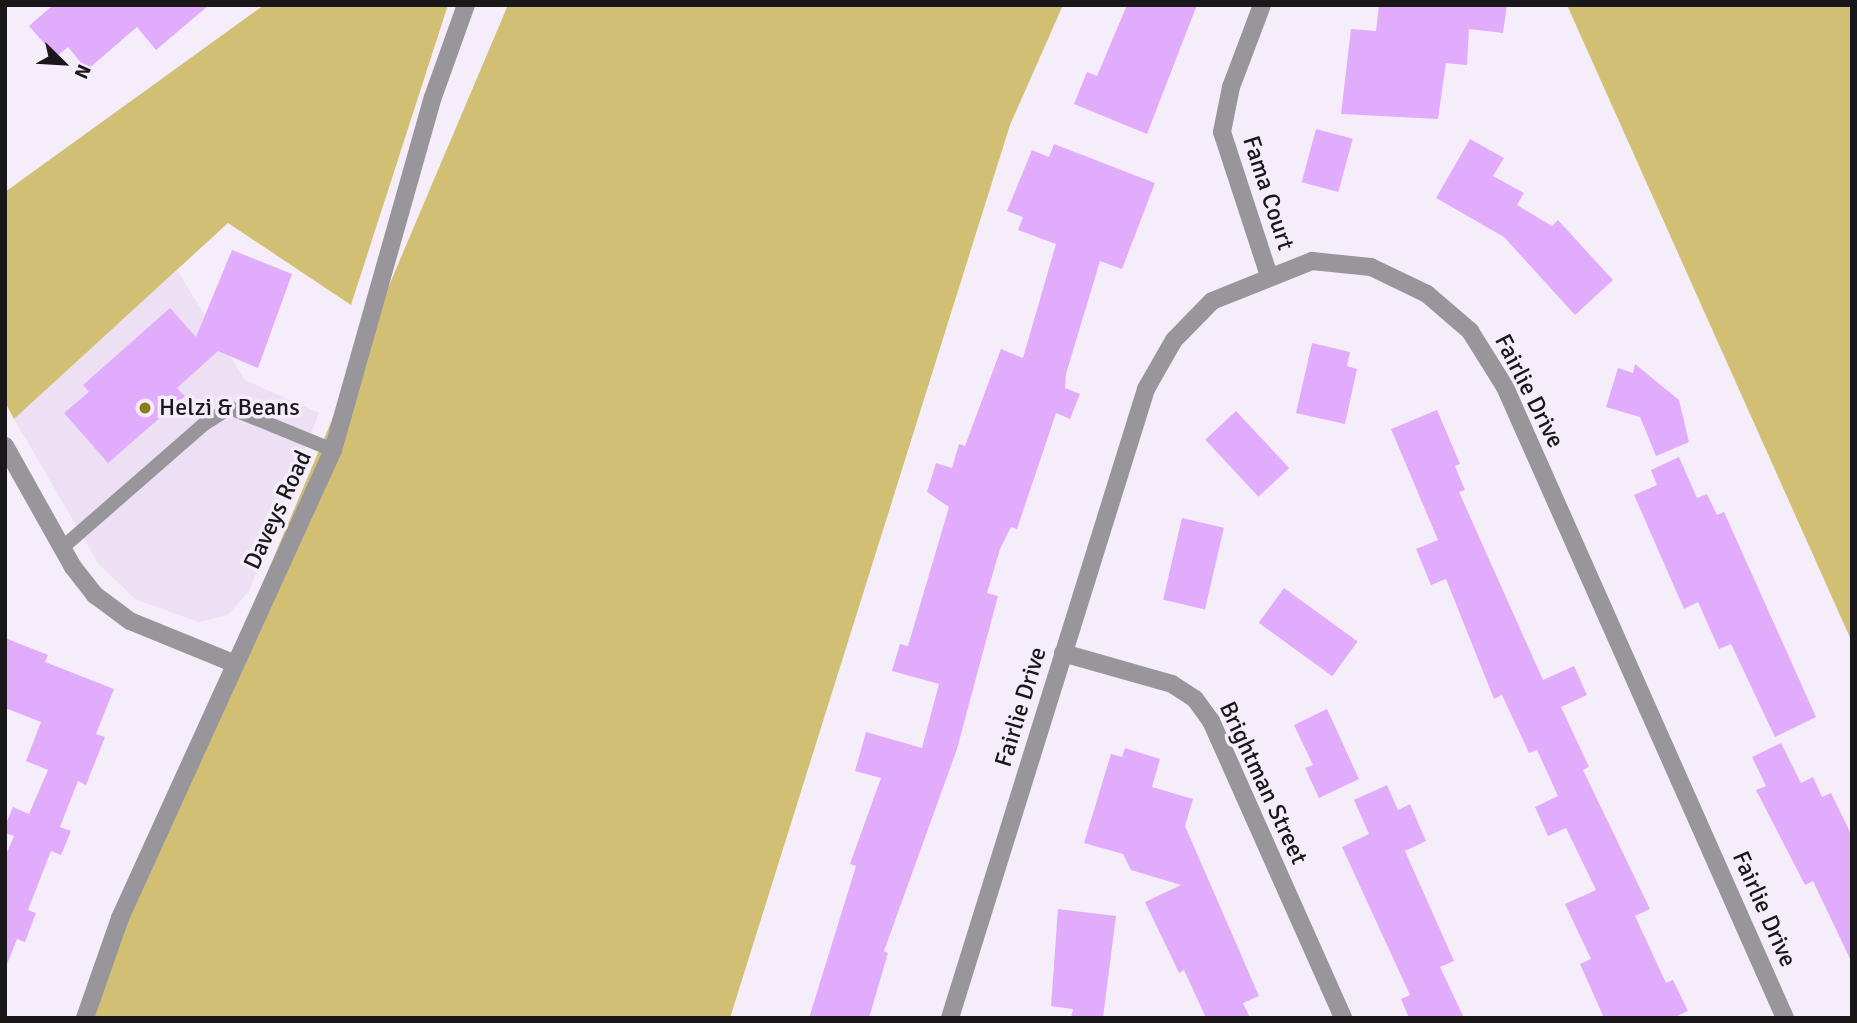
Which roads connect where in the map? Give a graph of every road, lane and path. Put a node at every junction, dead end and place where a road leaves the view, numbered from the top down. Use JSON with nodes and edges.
{"nodes":[{"id":1,"x":466,"y":5,"type":"edge"},
{"id":2,"x":1262,"y":5,"type":"edge"},
{"id":3,"x":1269,"y":275,"type":"junction"},
{"id":4,"x":5,"y":446,"type":"edge"},
{"id":5,"x":333,"y":450,"type":"junction"},
{"id":6,"x":62,"y":548,"type":"junction"},
{"id":7,"x":1063,"y":653,"type":"junction"},
{"id":8,"x":233,"y":663,"type":"junction"},
{"id":9,"x":85,"y":1018,"type":"edge"},
{"id":10,"x":950,"y":1018,"type":"edge"},
{"id":11,"x":1343,"y":1018,"type":"edge"},
{"id":12,"x":1785,"y":1018,"type":"edge"}],
"edges":[{"from":1,"to":5,"type":"street","name":"Daveys Road"},
{"from":2,"to":3,"type":"street","name":"Fama Court"},
{"from":3,"to":7,"type":"street","name":"Fairlie Drive"},
{"from":3,"to":12,"type":"street","name":"Fairlie Drive"},
{"from":4,"to":6,"type":"street"},
{"from":5,"to":6,"type":"lane"},
{"from":5,"to":8,"type":"street","name":"Daveys Road"},
{"from":6,"to":8,"type":"street"},
{"from":7,"to":10,"type":"street","name":"Fairlie Drive"},
{"from":7,"to":11,"type":"street","name":"Brightman Street"},
{"from":8,"to":9,"type":"street","name":"Daveys Road"}]}
